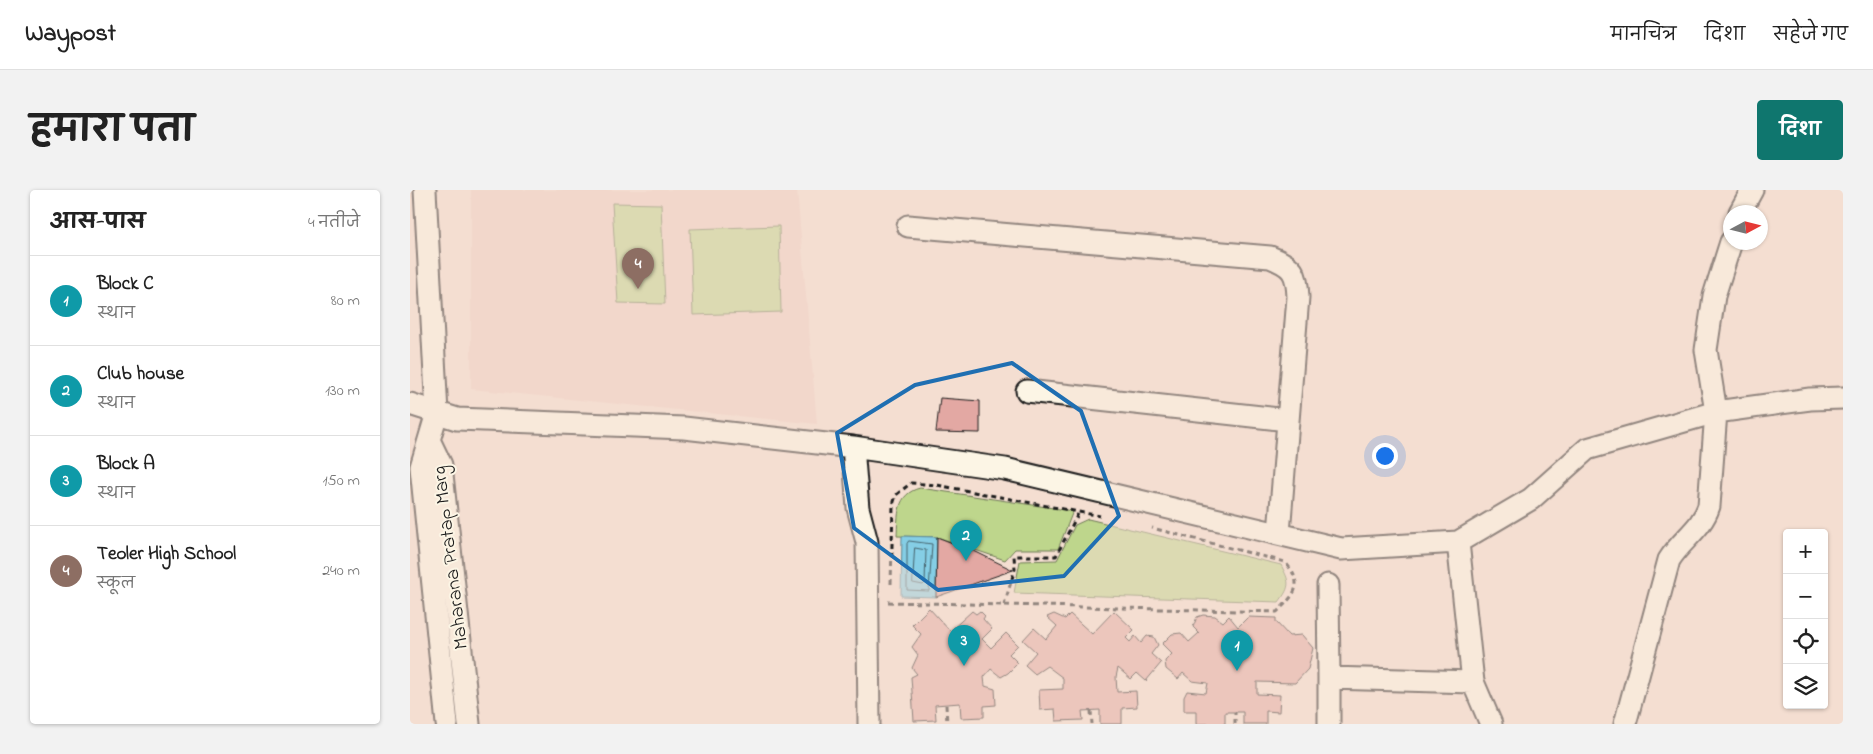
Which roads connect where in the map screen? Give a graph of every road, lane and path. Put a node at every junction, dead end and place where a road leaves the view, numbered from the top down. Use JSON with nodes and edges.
{"nodes":[{"id":1,"x":424,"y":190,"type":"edge"},
{"id":2,"x":1752,"y":190,"type":"edge"},
{"id":3,"x":1744,"y":205,"type":"edge"},
{"id":4,"x":908,"y":226,"type":"dead end"},
{"id":5,"x":1728,"y":250,"type":"edge"},
{"id":6,"x":1027,"y":391,"type":"dead end"},
{"id":7,"x":1843,"y":398,"type":"edge"},
{"id":8,"x":410,"y":404,"type":"edge"},
{"id":9,"x":1716,"y":412,"type":"junction"},
{"id":10,"x":437,"y":413,"type":"junction"},
{"id":11,"x":1288,"y":420,"type":"junction"},
{"id":12,"x":429,"y":440,"type":"junction"},
{"id":13,"x":853,"y":447,"type":"junction"},
{"id":14,"x":417,"y":495,"type":"edge"},
{"id":15,"x":1079,"y":512,"type":"junction"},
{"id":16,"x":1109,"y":517,"type":"dead end"},
{"id":17,"x":1147,"y":527,"type":"dead end"},
{"id":18,"x":1279,"y":533,"type":"junction"},
{"id":19,"x":1458,"y":542,"type":"junction"},
{"id":20,"x":1328,"y":585,"type":"dead end"},
{"id":21,"x":1004,"y":605,"type":"junction"},
{"id":22,"x":458,"y":631,"type":"junction"},
{"id":23,"x":437,"y":634,"type":"junction"},
{"id":24,"x":1329,"y":678,"type":"junction"},
{"id":25,"x":1473,"y":682,"type":"junction"},
{"id":26,"x":946,"y":704,"type":"dead end"},
{"id":27,"x":1092,"y":711,"type":"dead end"},
{"id":28,"x":1235,"y":712,"type":"dead end"},
{"id":29,"x":447,"y":724,"type":"edge"},
{"id":30,"x":469,"y":724,"type":"edge"},
{"id":31,"x":869,"y":724,"type":"edge"},
{"id":32,"x":947,"y":724,"type":"edge"},
{"id":33,"x":1092,"y":724,"type":"edge"},
{"id":34,"x":1235,"y":724,"type":"edge"},
{"id":35,"x":1329,"y":724,"type":"edge"},
{"id":36,"x":1491,"y":724,"type":"edge"},
{"id":37,"x":1625,"y":724,"type":"edge"}],
"edges":[{"from":1,"to":10,"type":"street"},
{"from":2,"to":3,"type":"street"},
{"from":4,"to":11,"type":"street"},
{"from":5,"to":9,"type":"street"},
{"from":6,"to":11,"type":"street"},
{"from":7,"to":9,"type":"street"},
{"from":8,"to":10,"type":"street"},
{"from":9,"to":19,"type":"street"},
{"from":9,"to":37,"type":"street"},
{"from":10,"to":12,"type":"street"},
{"from":10,"to":13,"type":"street"},
{"from":11,"to":18,"type":"street"},
{"from":12,"to":14,"type":"street","name":"Maharana Pratap Marg"},
{"from":12,"to":22,"type":"street","name":"Maharana Pratap Marg"},
{"from":13,"to":18,"type":"street"},
{"from":13,"to":31,"type":"street"},
{"from":14,"to":23,"type":"street","name":"Maharana Pratap Marg"},
{"from":15,"to":16,"type":"path"},
{"from":15,"to":21,"type":"path"},
{"from":15,"to":21,"type":"path"},
{"from":17,"to":21,"type":"path"},
{"from":18,"to":19,"type":"street"},
{"from":19,"to":25,"type":"street"},
{"from":20,"to":24,"type":"street"},
{"from":22,"to":23,"type":"street"},
{"from":22,"to":30,"type":"street","name":"Maharana Pratap Marg"},
{"from":23,"to":29,"type":"street","name":"Maharana Pratap Marg"},
{"from":24,"to":25,"type":"street"},
{"from":24,"to":35,"type":"street"},
{"from":25,"to":36,"type":"street"},
{"from":26,"to":32,"type":"path"},
{"from":27,"to":33,"type":"path"},
{"from":28,"to":34,"type":"path"}]}
